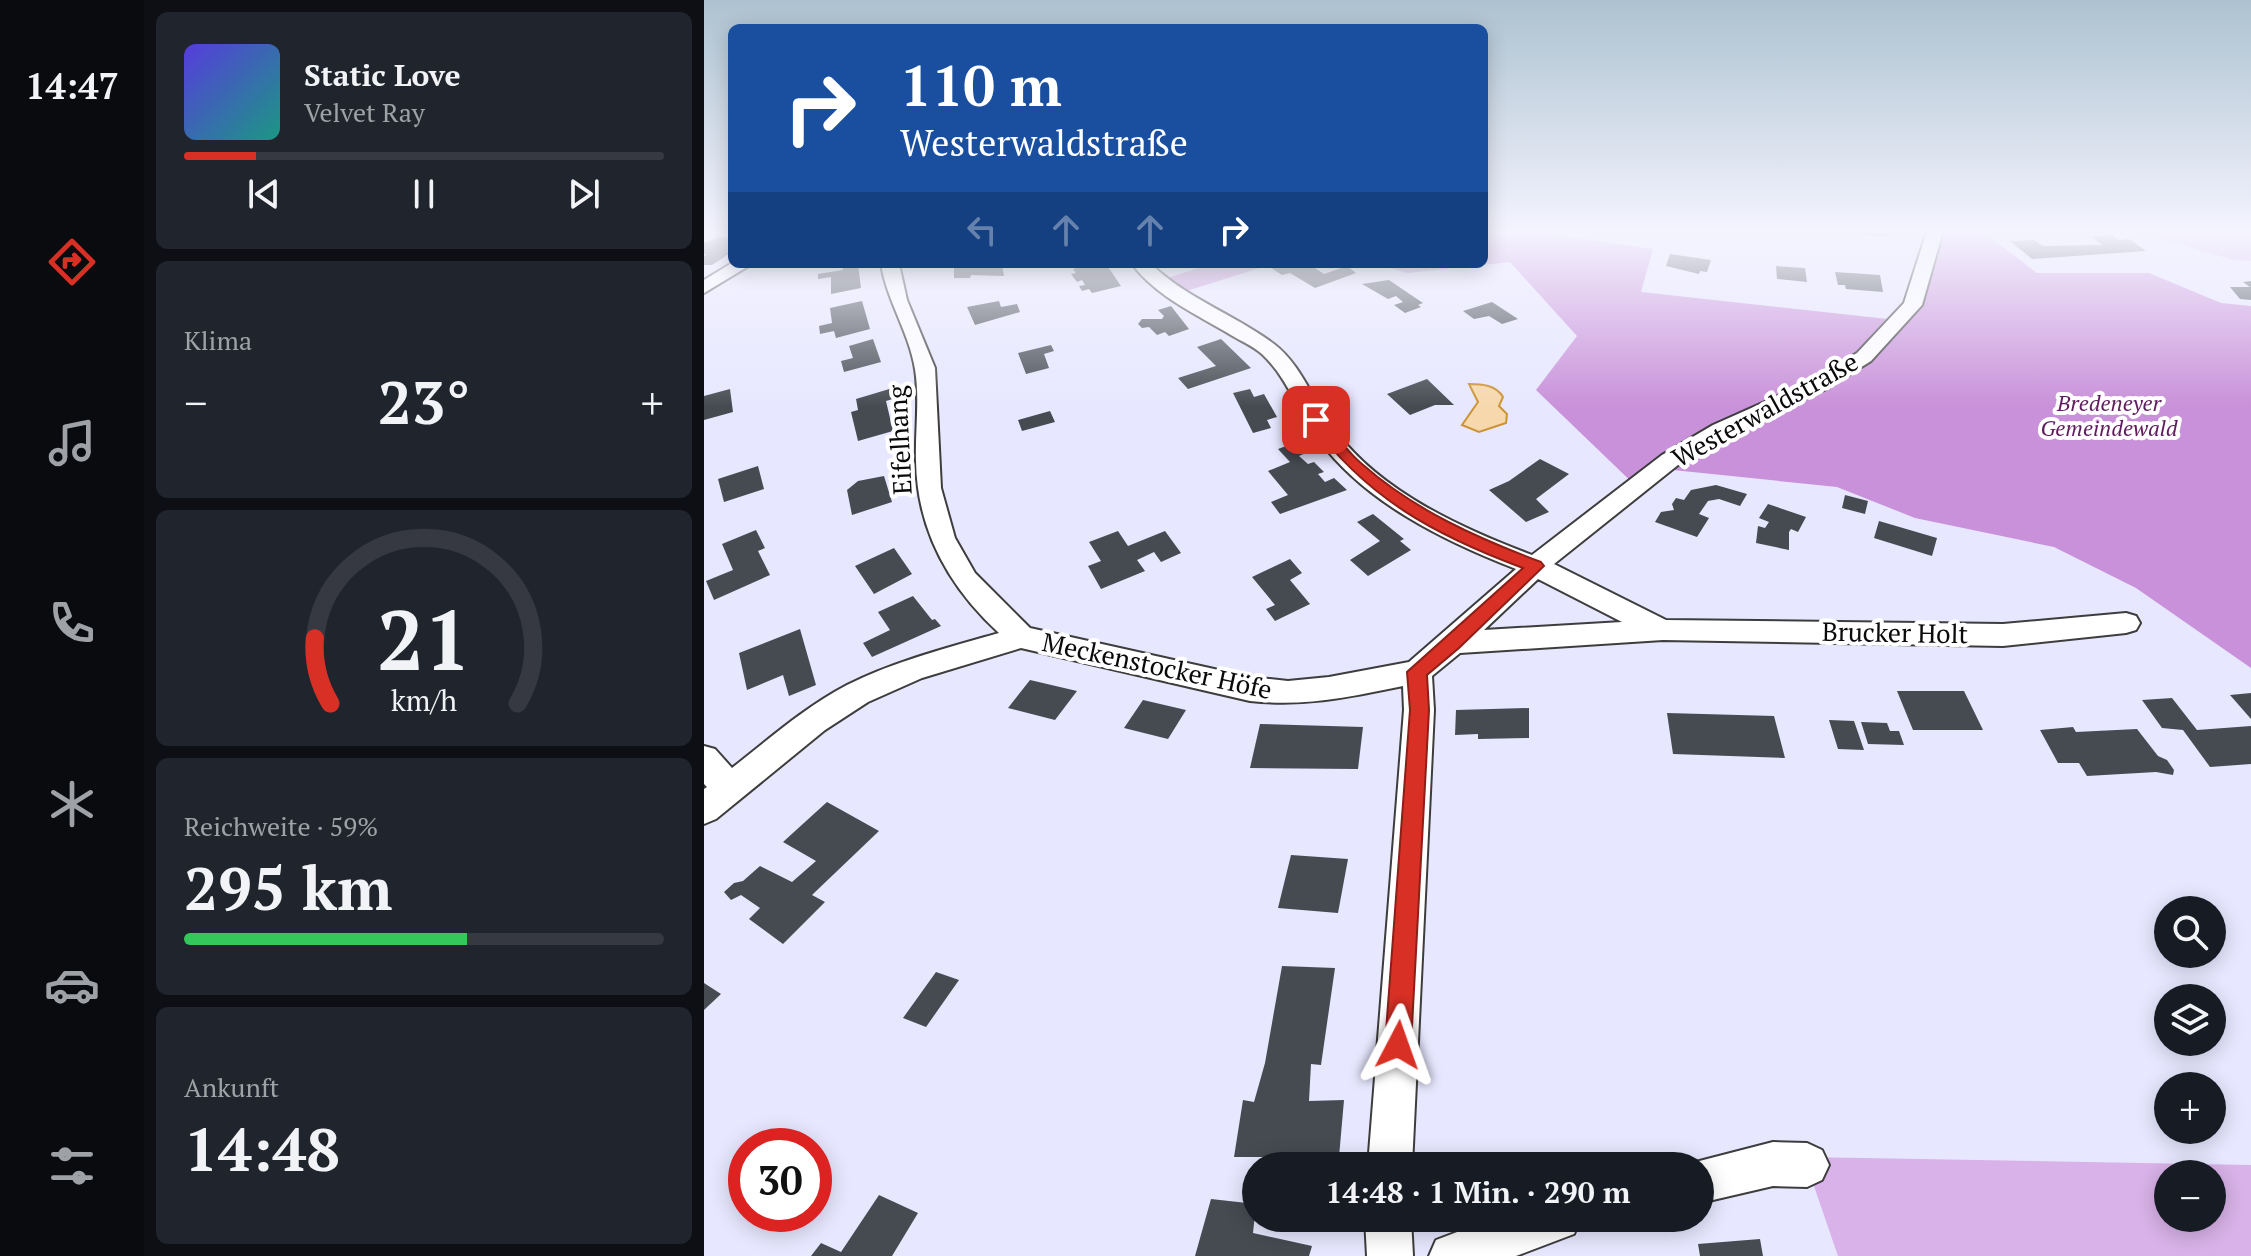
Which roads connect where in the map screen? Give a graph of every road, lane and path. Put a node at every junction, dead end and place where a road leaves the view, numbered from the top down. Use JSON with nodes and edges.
{"nodes":[{"id":1,"x":895,"y":290,"type":"edge"},
{"id":2,"x":1168,"y":290,"type":"edge"},
{"id":3,"x":1918,"y":290,"type":"edge"},
{"id":4,"x":1535,"y":566,"type":"junction"},
{"id":5,"x":2126,"y":623,"type":"dead end"},
{"id":6,"x":1663,"y":630,"type":"junction"},
{"id":7,"x":1021,"y":637,"type":"junction"},
{"id":8,"x":1453,"y":643,"type":"junction"},
{"id":9,"x":1417,"y":672,"type":"junction"},
{"id":10,"x":704,"y":759,"type":"edge"},
{"id":11,"x":733,"y":784,"type":"junction"},
{"id":12,"x":704,"y":809,"type":"edge"},
{"id":13,"x":1391,"y":1152,"type":"edge"},
{"id":14,"x":1807,"y":1165,"type":"dead end"},
{"id":15,"x":1714,"y":1178,"type":"edge"},
{"id":16,"x":1389,"y":1232,"type":"edge"},
{"id":17,"x":1519,"y":1232,"type":"edge"},
{"id":18,"x":1390,"y":1256,"type":"edge"},
{"id":19,"x":1452,"y":1256,"type":"edge"}],
"edges":[{"from":1,"to":7,"type":"street","name":"Eifelhang"},
{"from":2,"to":4,"type":"street","name":"Brucker Holt"},
{"from":3,"to":4,"type":"street","name":"Westerwaldstraße"},
{"from":4,"to":6,"type":"street","name":"Brucker Holt"},
{"from":4,"to":8,"type":"street","name":"Westerwaldstraße"},
{"from":5,"to":6,"type":"street","name":"Brucker Holt"},
{"from":6,"to":8,"type":"street","name":"Brucker Holt"},
{"from":7,"to":9,"type":"street","name":"Meckenstocker Höfe"},
{"from":7,"to":11,"type":"street","name":"Meckenstocker Höfe"},
{"from":8,"to":9,"type":"street","name":"Westerwaldstraße"},
{"from":9,"to":13,"type":"street"},
{"from":10,"to":11,"type":"street"},
{"from":11,"to":12,"type":"street","name":"Meckenstocker Höfe"},
{"from":14,"to":15,"type":"street"},
{"from":16,"to":18,"type":"street"},
{"from":17,"to":19,"type":"street"}]}
